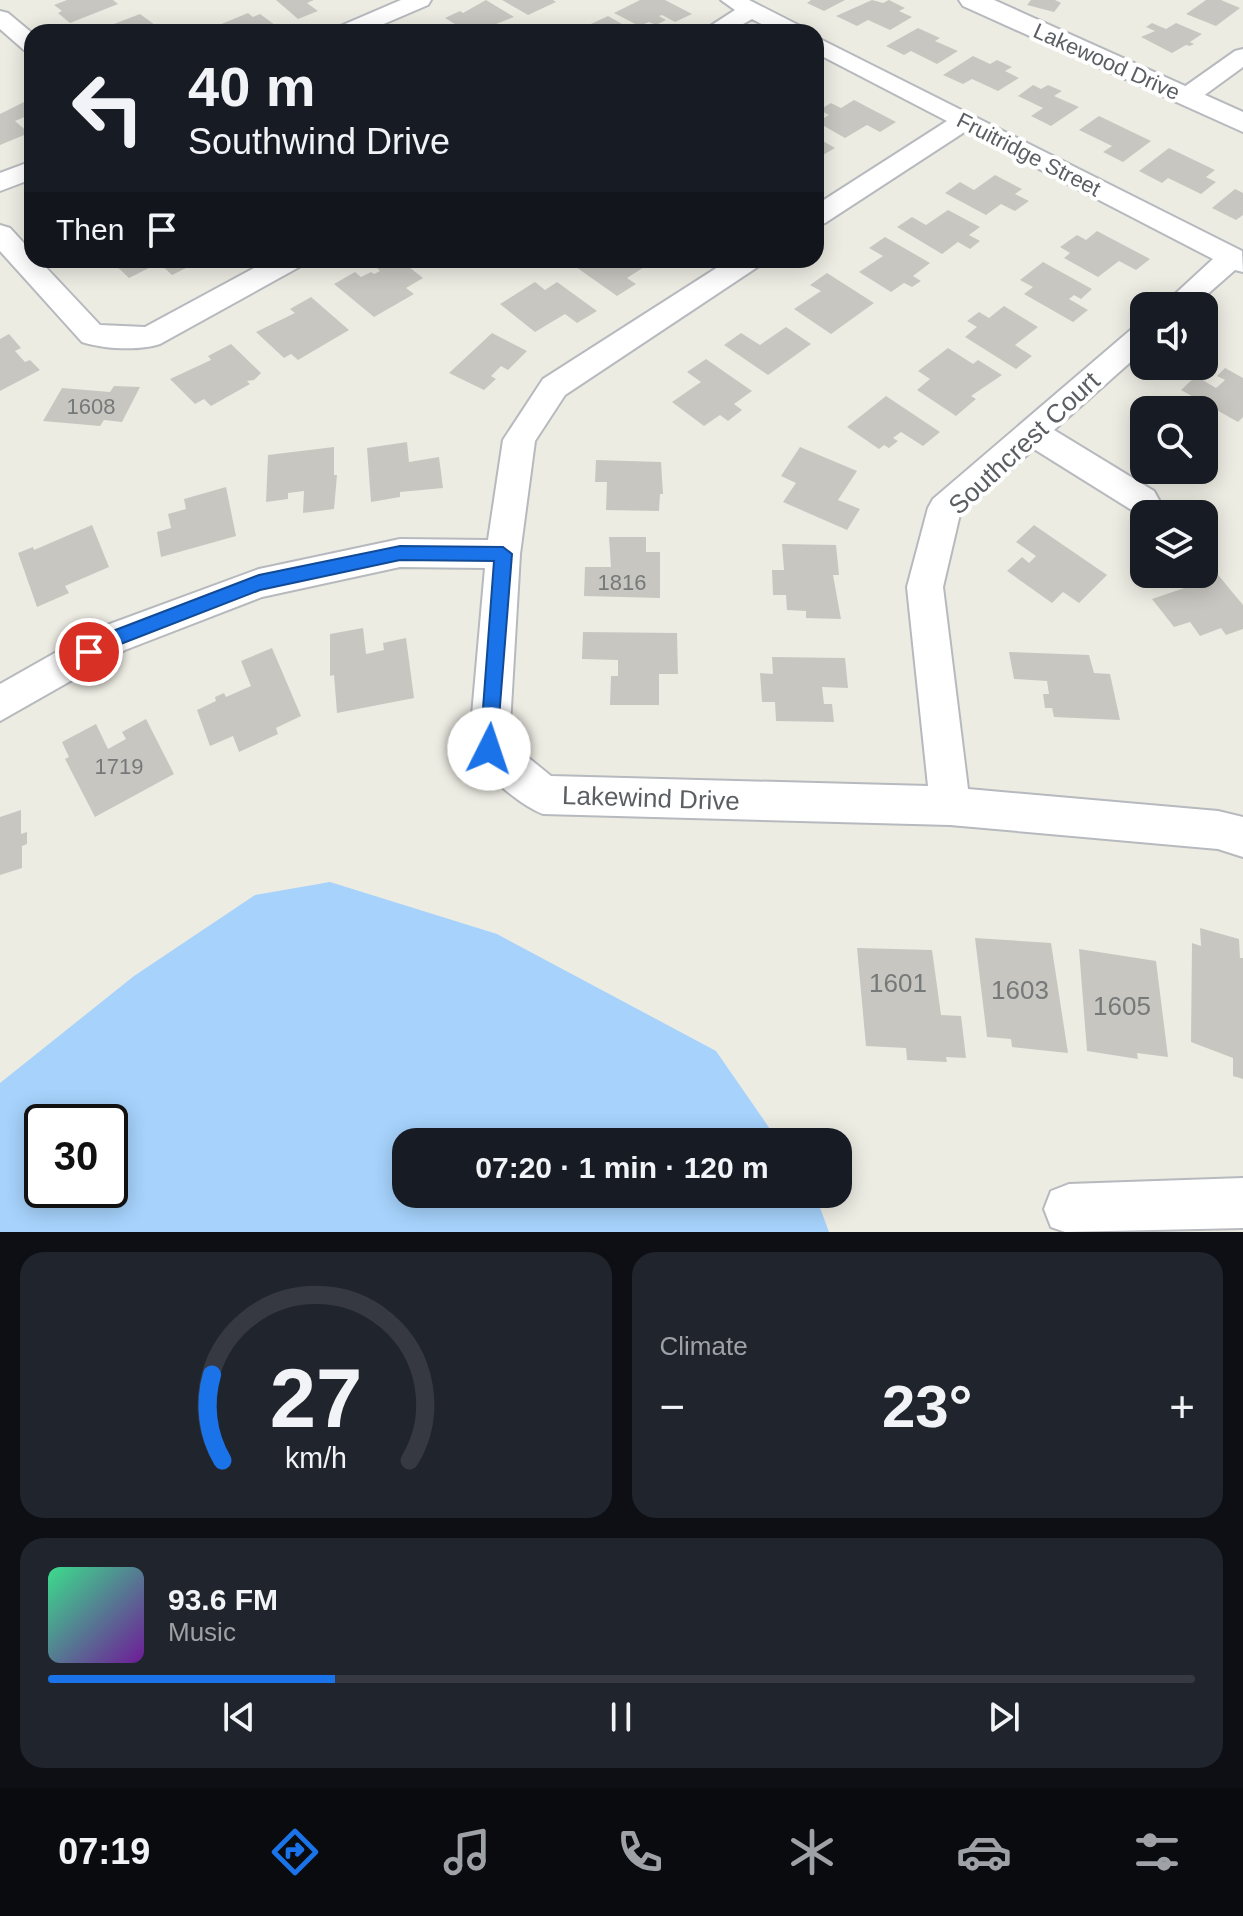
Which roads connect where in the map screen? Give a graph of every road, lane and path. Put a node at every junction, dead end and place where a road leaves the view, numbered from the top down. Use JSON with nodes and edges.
{"nodes":[{"id":1,"x":420,"y":0,"type":"edge"},
{"id":2,"x":972,"y":0,"type":"edge"},
{"id":3,"x":742,"y":5,"type":"edge"},
{"id":4,"x":0,"y":18,"type":"edge"},
{"id":5,"x":364,"y":24,"type":"edge"},
{"id":6,"x":721,"y":24,"type":"edge"},
{"id":7,"x":779,"y":24,"type":"edge"},
{"id":8,"x":24,"y":38,"type":"edge"},
{"id":9,"x":824,"y":48,"type":"edge"},
{"id":10,"x":1243,"y":56,"type":"edge"},
{"id":11,"x":1186,"y":97,"type":"junction"},
{"id":12,"x":964,"y":121,"type":"junction"},
{"id":13,"x":1243,"y":123,"type":"edge"},
{"id":14,"x":24,"y":172,"type":"edge"},
{"id":15,"x":0,"y":183,"type":"edge"},
{"id":16,"x":824,"y":212,"type":"edge"},
{"id":17,"x":0,"y":234,"type":"edge"},
{"id":18,"x":24,"y":260,"type":"edge"},
{"id":19,"x":1237,"y":260,"type":"edge"},
{"id":20,"x":31,"y":268,"type":"edge"},
{"id":21,"x":276,"y":268,"type":"edge"},
{"id":22,"x":737,"y":268,"type":"edge"},
{"id":23,"x":1195,"y":292,"type":"edge"},
{"id":24,"x":1130,"y":346,"type":"edge"},
{"id":25,"x":1032,"y":432,"type":"junction"},
{"id":26,"x":1142,"y":500,"type":"dead end"},
{"id":27,"x":503,"y":554,"type":"junction"},
{"id":28,"x":0,"y":704,"type":"edge"},
{"id":29,"x":950,"y":806,"type":"junction"},
{"id":30,"x":1243,"y":837,"type":"edge"},
{"id":31,"x":1243,"y":1203,"type":"edge"},
{"id":32,"x":1069,"y":1209,"type":"dead end"}],
"edges":[{"from":1,"to":5,"type":"street"},
{"from":2,"to":11,"type":"street","name":"Lakewood Drive"},
{"from":3,"to":6,"type":"street"},
{"from":3,"to":7,"type":"street"},
{"from":4,"to":8,"type":"street"},
{"from":9,"to":12,"type":"street","name":"Fruitridge Street"},
{"from":10,"to":11,"type":"street"},
{"from":11,"to":13,"type":"street","name":"Lakewood Drive"},
{"from":12,"to":16,"type":"street"},
{"from":12,"to":19,"type":"street","name":"Fruitridge Street"},
{"from":14,"to":15,"type":"street"},
{"from":17,"to":18,"type":"street"},
{"from":19,"to":23,"type":"street"},
{"from":20,"to":21,"type":"street"},
{"from":22,"to":27,"type":"street","name":"Lakewind Drive"},
{"from":24,"to":25,"type":"street","name":"Southcrest Court"},
{"from":25,"to":26,"type":"street"},
{"from":25,"to":29,"type":"street","name":"Southcrest Court"},
{"from":27,"to":28,"type":"street"},
{"from":27,"to":29,"type":"street","name":"Lakewind Drive"},
{"from":29,"to":30,"type":"street","name":"Lakewind Drive"},
{"from":31,"to":32,"type":"street"}]}
